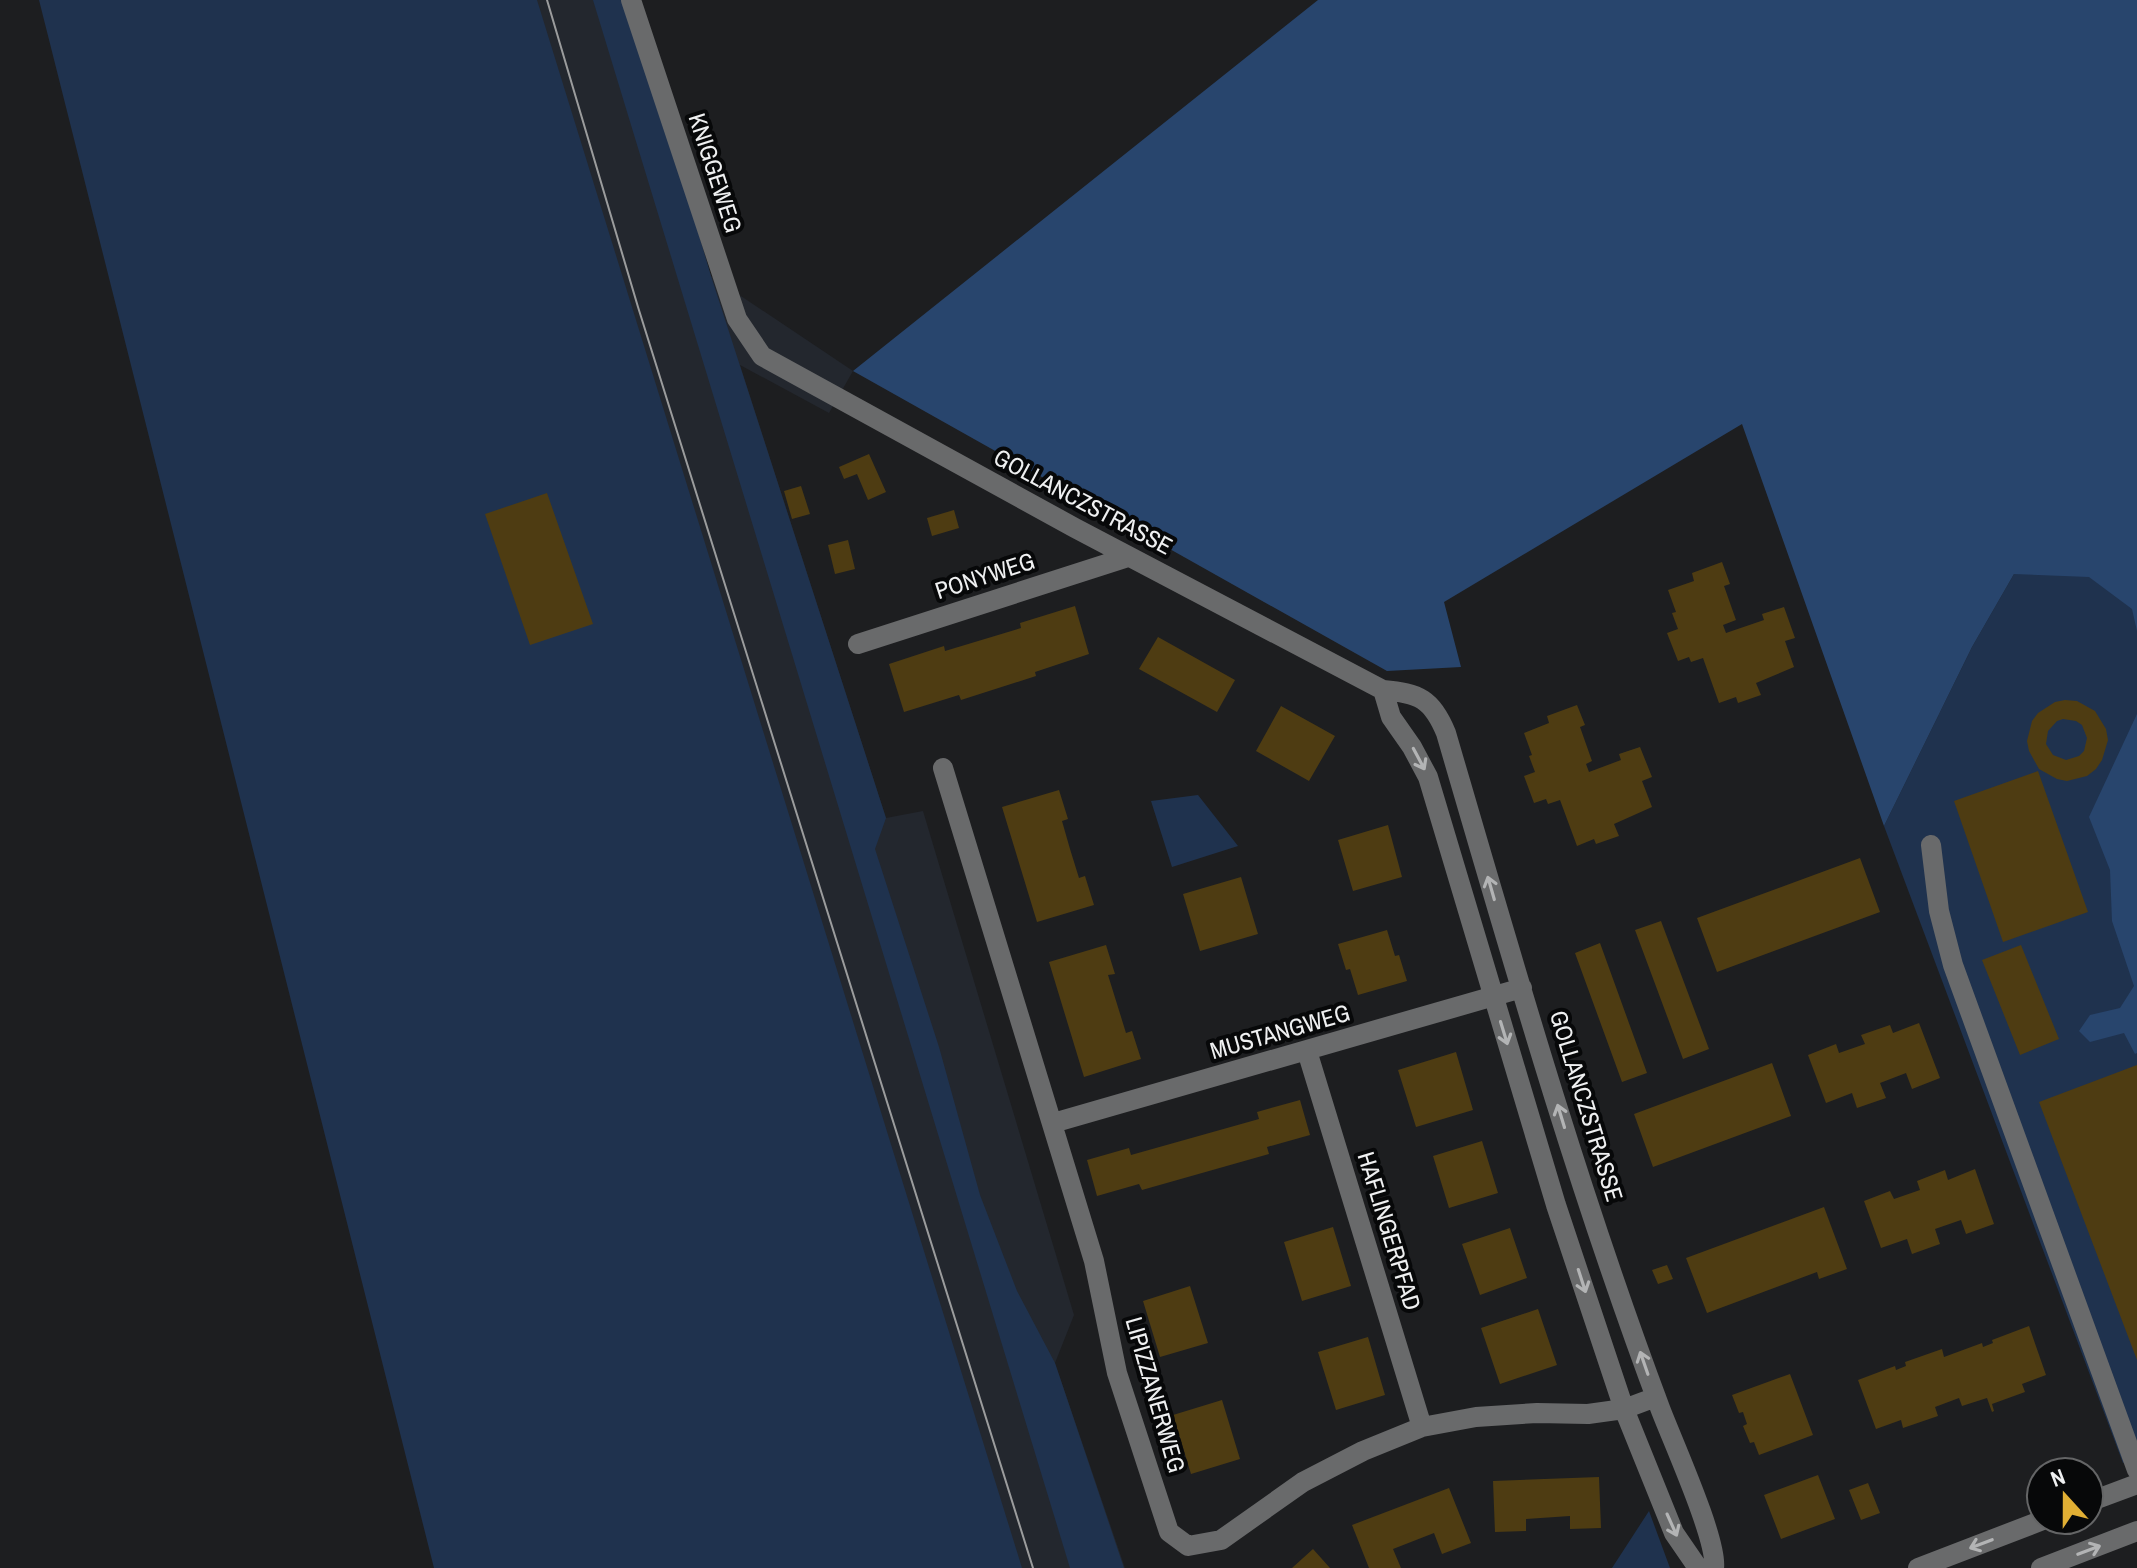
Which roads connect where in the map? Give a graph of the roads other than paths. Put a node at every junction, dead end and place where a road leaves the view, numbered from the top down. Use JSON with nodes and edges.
{"nodes":[{"id":1,"x":631,"y":0,"type":"edge"},
{"id":2,"x":762,"y":356,"type":"joint"},
{"id":3,"x":1128,"y":557,"type":"junction"},
{"id":4,"x":858,"y":644,"type":"dead end"},
{"id":5,"x":1383,"y":690,"type":"junction"},
{"id":6,"x":943,"y":768,"type":"dead end"},
{"id":7,"x":1931,"y":845,"type":"dead end"},
{"id":8,"x":1522,"y":988,"type":"junction"},
{"id":9,"x":1493,"y":997,"type":"junction"},
{"id":10,"x":1307,"y":1051,"type":"junction"},
{"id":11,"x":1053,"y":1123,"type":"junction"},
{"id":12,"x":1656,"y":1397,"type":"junction"},
{"id":13,"x":1624,"y":1409,"type":"junction"},
{"id":14,"x":1422,"y":1427,"type":"junction"},
{"id":15,"x":2137,"y":1470,"type":"edge"},
{"id":16,"x":2137,"y":1484,"type":"edge"},
{"id":17,"x":2105,"y":1496,"type":"edge"},
{"id":18,"x":2025,"y":1527,"type":"edge"},
{"id":19,"x":2137,"y":1531,"type":"edge"},
{"id":20,"x":1698,"y":1568,"type":"edge"},
{"id":21,"x":1714,"y":1568,"type":"edge"},
{"id":22,"x":1918,"y":1568,"type":"edge"},
{"id":23,"x":2041,"y":1568,"type":"edge"}],
"edges":[{"from":1,"to":2,"type":"street","name":"KNIGGEWEG"},
{"from":2,"to":3,"type":"street","name":"GOLLANCZSTRASSE"},
{"from":3,"to":4,"type":"street","name":"PONYWEG"},
{"from":3,"to":5,"type":"street","name":"GOLLANCZSTRASSE"},
{"from":8,"to":5,"type":"street","name":"GOLLANCZSTRASSE","one_way":true},
{"from":5,"to":9,"type":"street","one_way":true},
{"from":6,"to":11,"type":"street","name":"LIPIZZANERWEG"},
{"from":7,"to":15,"type":"street"},
{"from":8,"to":9,"type":"street","name":"MUSTANGWEG"},
{"from":12,"to":8,"type":"street","name":"GOLLANCZSTRASSE","one_way":true},
{"from":9,"to":10,"type":"street","name":"MUSTANGWEG"},
{"from":9,"to":13,"type":"street","one_way":true},
{"from":10,"to":11,"type":"street","name":"MUSTANGWEG"},
{"from":10,"to":14,"type":"street","name":"HAFLINGERPFAD"},
{"from":11,"to":14,"type":"street","name":"LIPIZZANERWEG"},
{"from":12,"to":13,"type":"street","name":"LIPIZZANERWEG"},
{"from":12,"to":21,"type":"street","name":"GOLLANCZSTRASSE"},
{"from":13,"to":14,"type":"street","name":"LIPIZZANERWEG"},
{"from":13,"to":20,"type":"street","one_way":true},
{"from":16,"to":17,"type":"street"},
{"from":18,"to":22,"type":"street","one_way":true},
{"from":23,"to":19,"type":"street","one_way":true}]}
